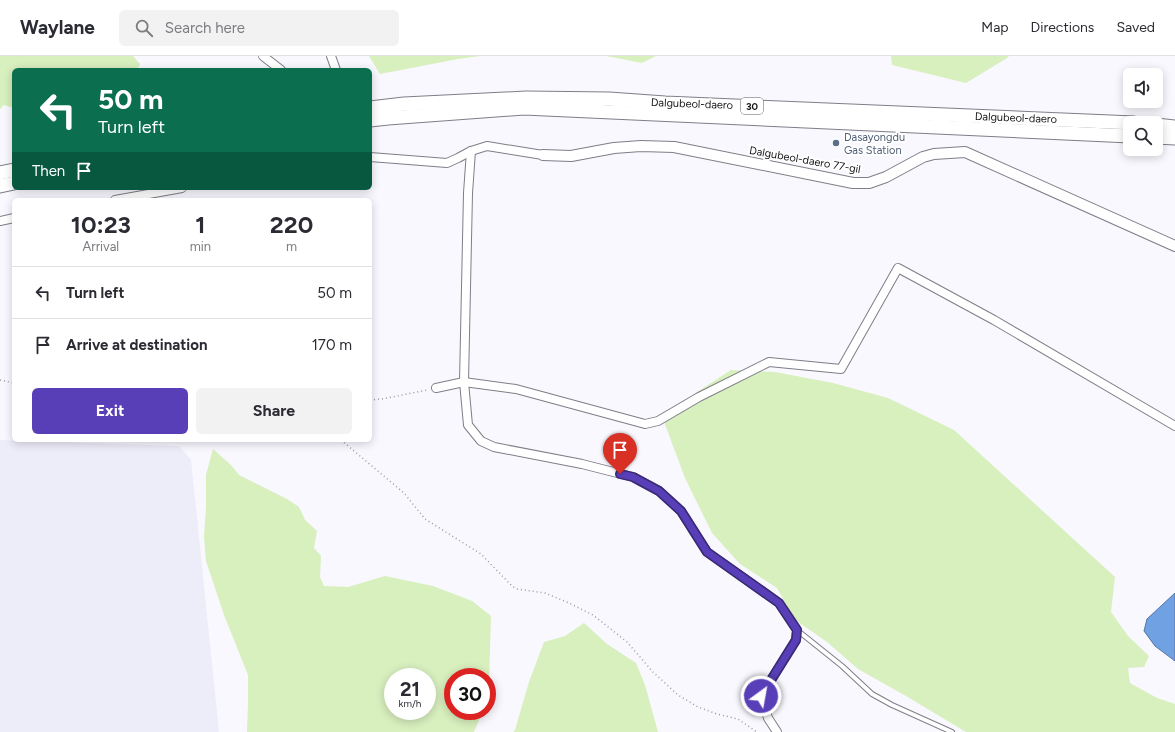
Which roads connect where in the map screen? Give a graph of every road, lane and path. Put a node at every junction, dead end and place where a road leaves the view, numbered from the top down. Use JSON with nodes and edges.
{"nodes":[{"id":1,"x":263,"y":56,"type":"edge"},
{"id":2,"x":331,"y":56,"type":"edge"},
{"id":3,"x":278,"y":68,"type":"edge"},
{"id":4,"x":335,"y":68,"type":"edge"},
{"id":5,"x":372,"y":108,"type":"edge"},
{"id":6,"x":372,"y":120,"type":"edge"},
{"id":7,"x":1123,"y":123,"type":"edge"},
{"id":8,"x":1163,"y":125,"type":"edge"},
{"id":9,"x":1175,"y":126,"type":"edge"},
{"id":10,"x":1123,"y":136,"type":"edge"},
{"id":11,"x":1163,"y":137,"type":"edge"},
{"id":12,"x":1175,"y":138,"type":"edge"},
{"id":13,"x":471,"y":151,"type":"junction"},
{"id":14,"x":543,"y":155,"type":"joint"},
{"id":15,"x":372,"y":157,"type":"edge"},
{"id":16,"x":12,"y":170,"type":"edge"},
{"id":17,"x":0,"y":173,"type":"edge"},
{"id":18,"x":12,"y":183,"type":"edge"},
{"id":19,"x":0,"y":186,"type":"edge"},
{"id":20,"x":171,"y":190,"type":"edge"},
{"id":21,"x":126,"y":198,"type":"edge"},
{"id":22,"x":12,"y":218,"type":"edge"},
{"id":23,"x":0,"y":221,"type":"edge"},
{"id":24,"x":1175,"y":246,"type":"edge"},
{"id":25,"x":0,"y":380,"type":"edge"},
{"id":26,"x":464,"y":382,"type":"junction"},
{"id":27,"x":12,"y":383,"type":"edge"},
{"id":28,"x":436,"y":388,"type":"joint"},
{"id":29,"x":372,"y":400,"type":"edge"},
{"id":30,"x":1175,"y":426,"type":"edge"},
{"id":31,"x":343,"y":442,"type":"edge"},
{"id":32,"x":797,"y":630,"type":"junction"},
{"id":33,"x":757,"y":732,"type":"edge"},
{"id":34,"x":777,"y":732,"type":"edge"},
{"id":35,"x":952,"y":732,"type":"edge"}],
"edges":[{"from":1,"to":3,"type":"street"},
{"from":2,"to":4,"type":"street"},
{"from":5,"to":7,"type":"highway","name":"Dalgubeol-daero","number":"30"},
{"from":6,"to":10,"type":"highway","name":"Dalgubeol-daero","number":"30"},
{"from":8,"to":9,"type":"highway"},
{"from":11,"to":12,"type":"highway"},
{"from":13,"to":14,"type":"street","name":"Dalgubeol-daero 77-gil"},
{"from":13,"to":15,"type":"street","name":"Dalgubeol-daero 77-gil"},
{"from":13,"to":26,"type":"street"},
{"from":14,"to":24,"type":"street","name":"Dalgubeol-daero 77-gil"},
{"from":16,"to":17,"type":"highway"},
{"from":18,"to":19,"type":"highway"},
{"from":20,"to":21,"type":"street"},
{"from":22,"to":23,"type":"street"},
{"from":25,"to":27,"type":"path"},
{"from":26,"to":28,"type":"street"},
{"from":26,"to":30,"type":"street"},
{"from":26,"to":32,"type":"street"},
{"from":28,"to":29,"type":"path"},
{"from":31,"to":33,"type":"path"},
{"from":32,"to":34,"type":"street"},
{"from":32,"to":35,"type":"lane"}]}
